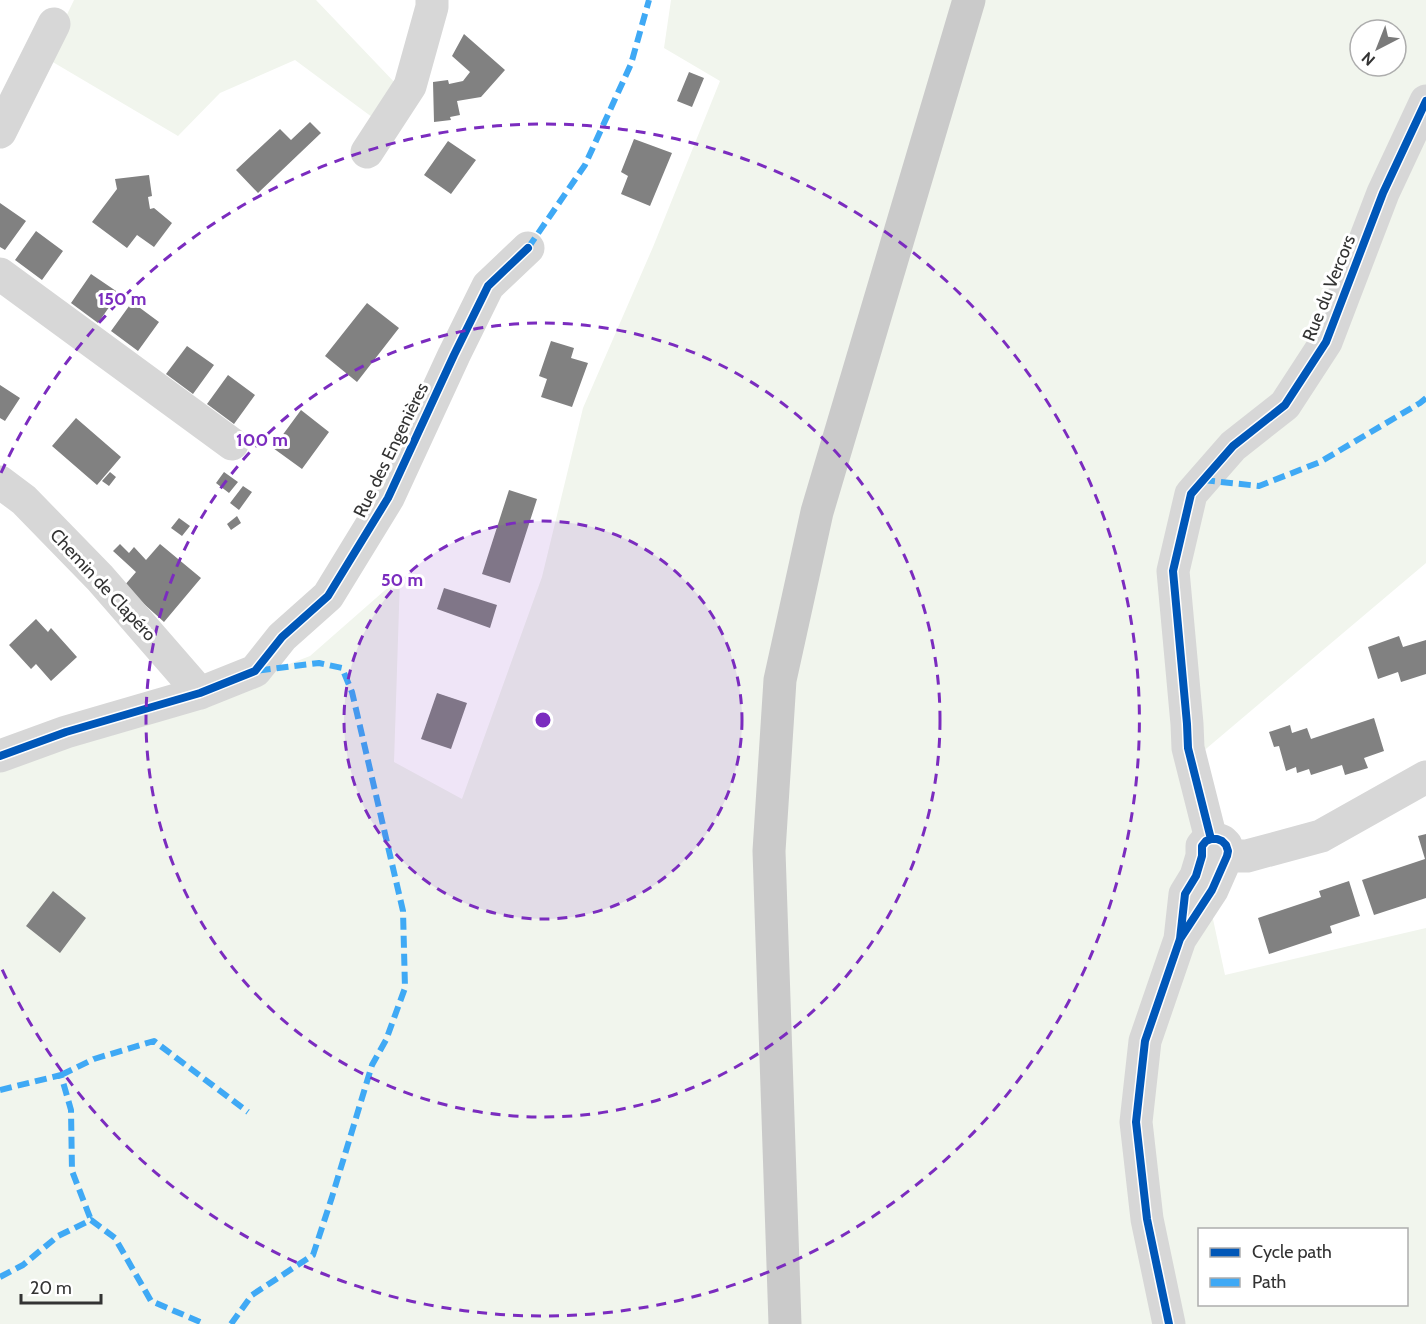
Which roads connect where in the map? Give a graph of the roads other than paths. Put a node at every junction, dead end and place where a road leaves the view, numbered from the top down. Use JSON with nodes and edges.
{"nodes":[{"id":1,"x":432,"y":0,"type":"edge"},
{"id":2,"x":969,"y":0,"type":"edge"},
{"id":3,"x":54,"y":24,"type":"dead end"},
{"id":4,"x":1426,"y":101,"type":"edge"},
{"id":5,"x":0,"y":132,"type":"edge"},
{"id":6,"x":367,"y":152,"type":"dead end"},
{"id":7,"x":528,"y":248,"type":"dead end"},
{"id":8,"x":0,"y":274,"type":"edge"},
{"id":9,"x":232,"y":444,"type":"dead end"},
{"id":10,"x":0,"y":482,"type":"edge"},
{"id":11,"x":200,"y":693,"type":"junction"},
{"id":12,"x":0,"y":756,"type":"edge"},
{"id":13,"x":1426,"y":777,"type":"edge"},
{"id":14,"x":1216,"y":853,"type":"junction"},
{"id":15,"x":785,"y":1324,"type":"edge"},
{"id":16,"x":1169,"y":1324,"type":"edge"}],
"edges":[{"from":1,"to":6,"type":"street"},
{"from":2,"to":15,"type":"main road"},
{"from":3,"to":5,"type":"street"},
{"from":4,"to":14,"type":"street","name":"Rue du Vercors"},
{"from":7,"to":11,"type":"street","name":"Rue des Engenières"},
{"from":8,"to":9,"type":"street"},
{"from":10,"to":11,"type":"street","name":"Chemin de Clapéro"},
{"from":11,"to":12,"type":"street","name":"Rue des Engenières"},
{"from":13,"to":14,"type":"street"},
{"from":14,"to":16,"type":"street"}]}
